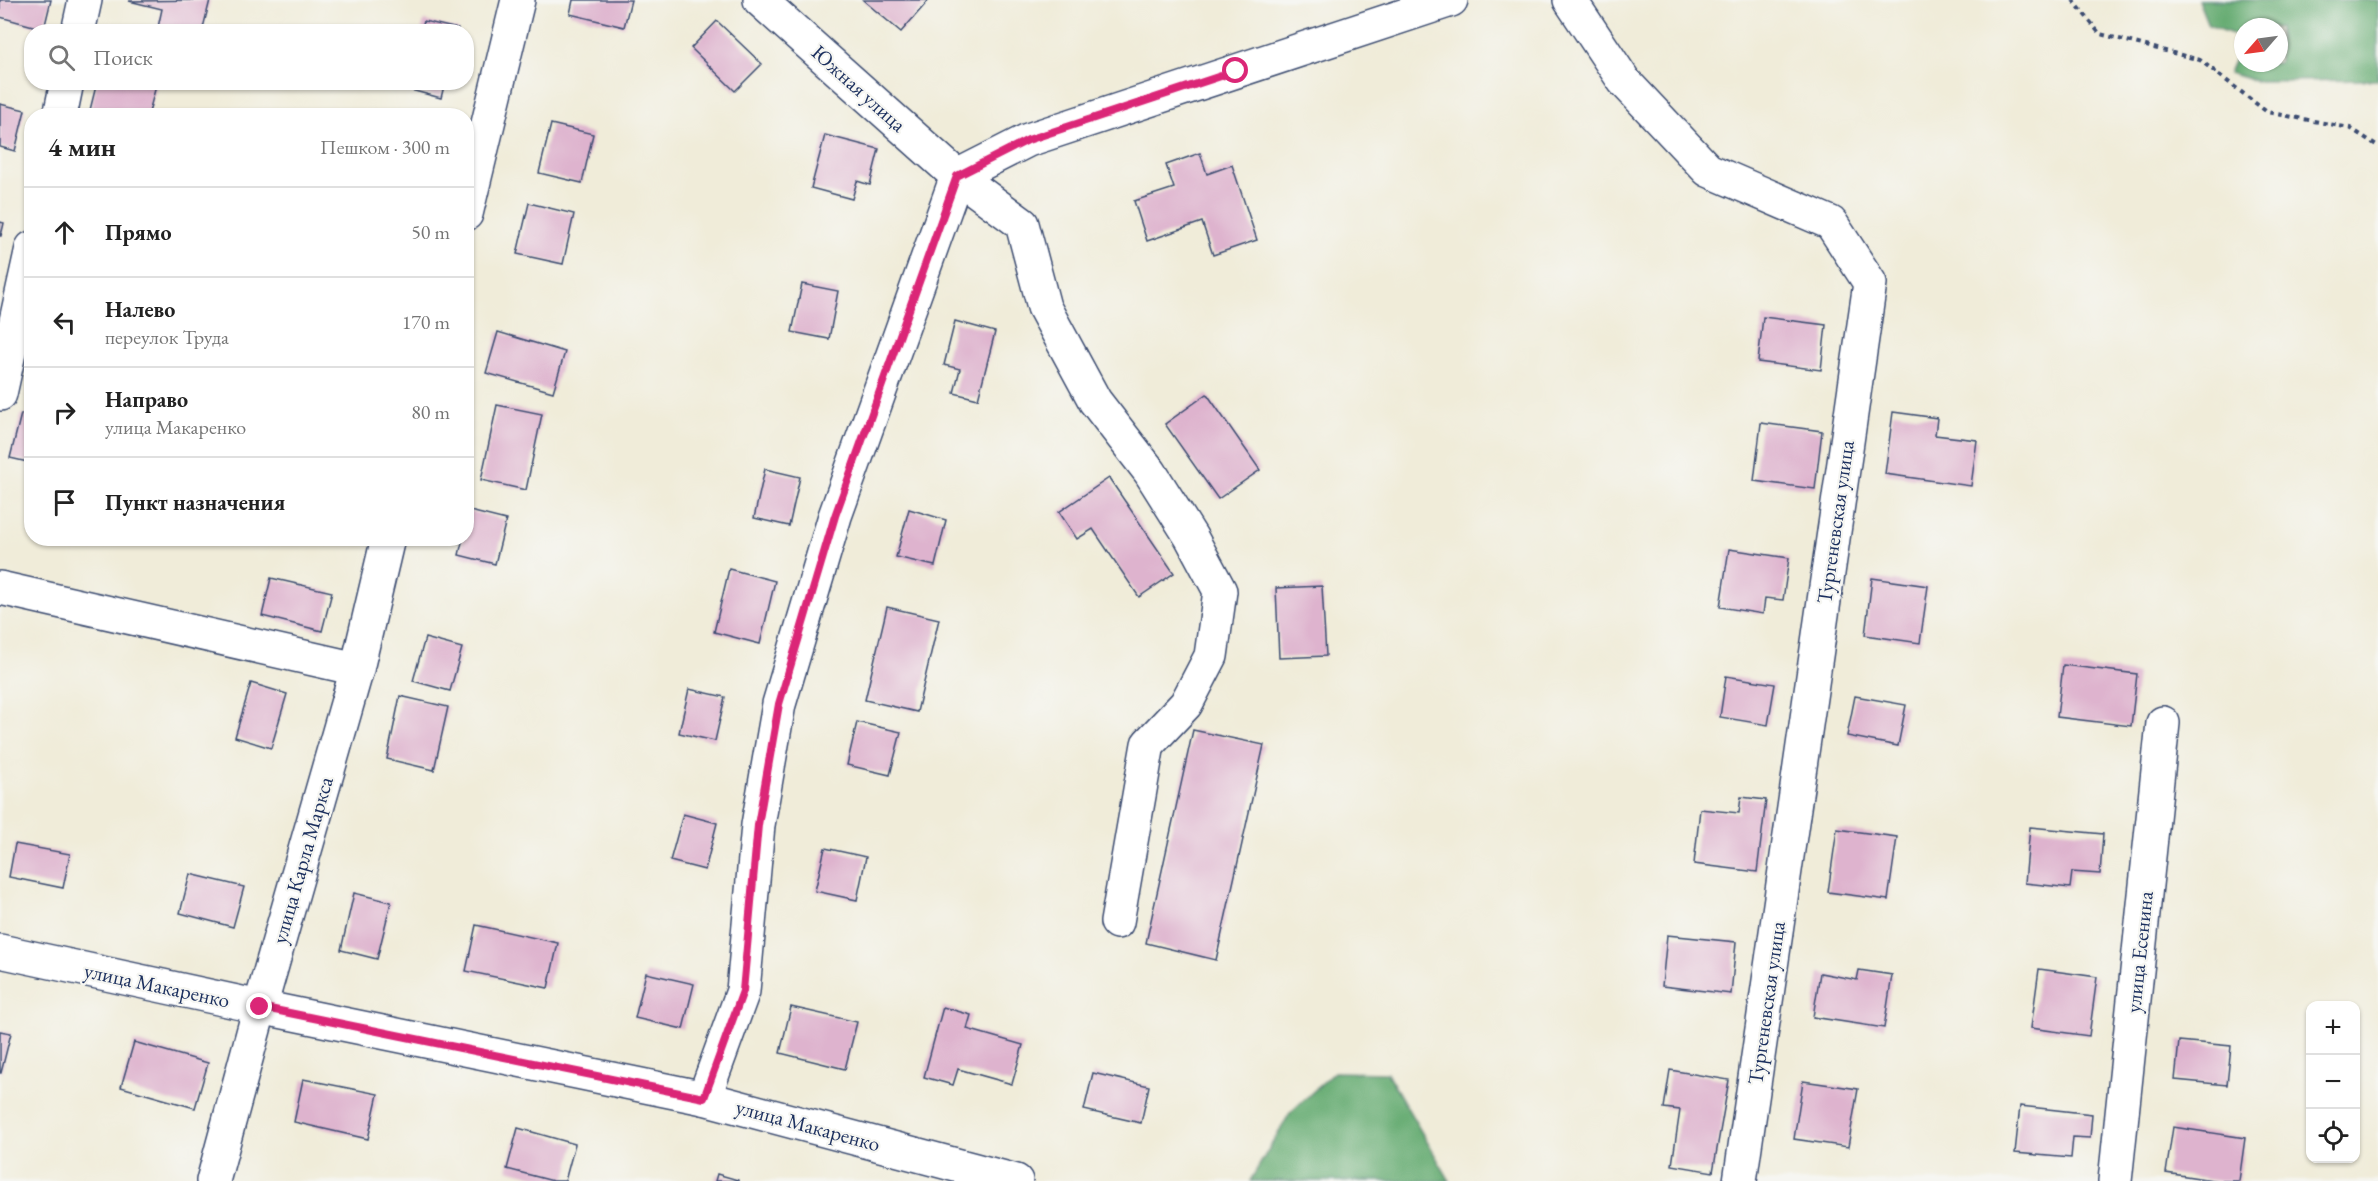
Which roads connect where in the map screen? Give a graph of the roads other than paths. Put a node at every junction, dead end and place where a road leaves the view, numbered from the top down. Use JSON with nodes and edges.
{"nodes":[{"id":1,"x":85,"y":0,"type":"edge"},
{"id":2,"x":518,"y":0,"type":"edge"},
{"id":3,"x":760,"y":0,"type":"edge"},
{"id":4,"x":1451,"y":0,"type":"edge"},
{"id":5,"x":1570,"y":0,"type":"edge"},
{"id":6,"x":80,"y":24,"type":"edge"},
{"id":7,"x":65,"y":90,"type":"edge"},
{"id":8,"x":62,"y":108,"type":"edge"},
{"id":9,"x":957,"y":176,"type":"junction"},
{"id":10,"x":474,"y":181,"type":"edge"},
{"id":11,"x":24,"y":284,"type":"edge"},
{"id":12,"x":0,"y":394,"type":"edge"},
{"id":13,"x":386,"y":546,"type":"edge"},
{"id":14,"x":0,"y":588,"type":"edge"},
{"id":15,"x":357,"y":669,"type":"junction"},
{"id":16,"x":2163,"y":723,"type":"dead end"},
{"id":17,"x":1117,"y":922,"type":"dead end"},
{"id":18,"x":0,"y":951,"type":"edge"},
{"id":19,"x":260,"y":1007,"type":"junction"},
{"id":20,"x":704,"y":1098,"type":"junction"},
{"id":21,"x":213,"y":1181,"type":"edge"},
{"id":22,"x":1016,"y":1181,"type":"edge"},
{"id":23,"x":1740,"y":1181,"type":"edge"},
{"id":24,"x":2115,"y":1181,"type":"edge"}],
"edges":[{"from":1,"to":6,"type":"street"},
{"from":2,"to":10,"type":"street"},
{"from":3,"to":9,"type":"street","name":"Южная улица"},
{"from":4,"to":9,"type":"street"},
{"from":5,"to":23,"type":"street","name":"Тургеневская улица"},
{"from":7,"to":8,"type":"street"},
{"from":9,"to":17,"type":"street","name":"Южная улица"},
{"from":9,"to":20,"type":"street"},
{"from":11,"to":12,"type":"street"},
{"from":13,"to":15,"type":"street","name":"улица Карла Маркса"},
{"from":14,"to":15,"type":"street"},
{"from":15,"to":19,"type":"street","name":"улица Карла Маркса"},
{"from":16,"to":24,"type":"street","name":"улица Есенина"},
{"from":18,"to":19,"type":"street","name":"улица Макаренко"},
{"from":19,"to":20,"type":"street","name":"улица Макаренко"},
{"from":19,"to":21,"type":"street","name":"улица Карла Маркса"},
{"from":20,"to":22,"type":"street","name":"улица Макаренко"}]}
